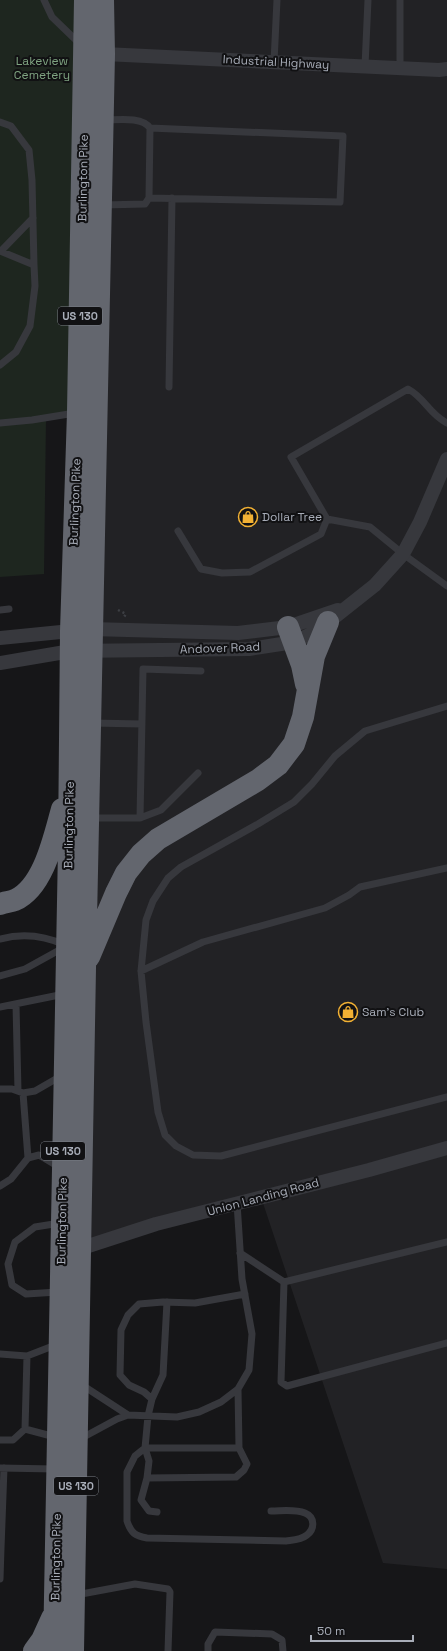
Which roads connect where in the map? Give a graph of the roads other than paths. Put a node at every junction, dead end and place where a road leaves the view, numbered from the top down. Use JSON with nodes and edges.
{"nodes":[{"id":1,"x":44,"y":0,"type":"edge"},
{"id":2,"x":85,"y":0,"type":"edge"},
{"id":3,"x":103,"y":0,"type":"edge"},
{"id":4,"x":277,"y":0,"type":"edge"},
{"id":5,"x":368,"y":0,"type":"edge"},
{"id":6,"x":400,"y":0,"type":"edge"},
{"id":7,"x":94,"y":52,"type":"junction"},
{"id":8,"x":274,"y":62,"type":"junction"},
{"id":9,"x":365,"y":66,"type":"junction"},
{"id":10,"x":400,"y":68,"type":"junction"},
{"id":11,"x":447,"y":69,"type":"edge"},
{"id":12,"x":102,"y":120,"type":"junction"},
{"id":13,"x":0,"y":122,"type":"edge"},
{"id":14,"x":150,"y":128,"type":"junction"},
{"id":15,"x":149,"y":198,"type":"junction"},
{"id":16,"x":172,"y":198,"type":"junction"},
{"id":17,"x":101,"y":205,"type":"junction"},
{"id":18,"x":33,"y":218,"type":"junction"},
{"id":19,"x":0,"y":251,"type":"edge"},
{"id":20,"x":34,"y":265,"type":"junction"},
{"id":21,"x":0,"y":365,"type":"edge"},
{"id":22,"x":168,"y":387,"type":"dead end"},
{"id":23,"x":78,"y":412,"type":"junction"},
{"id":24,"x":0,"y":423,"type":"edge"},
{"id":25,"x":447,"y":423,"type":"edge"},
{"id":26,"x":447,"y":459,"type":"edge"},
{"id":27,"x":327,"y":519,"type":"junction"},
{"id":28,"x":178,"y":531,"type":"dead end"},
{"id":29,"x":403,"y":554,"type":"junction"},
{"id":30,"x":447,"y":586,"type":"edge"},
{"id":31,"x":344,"y":608,"type":"junction"},
{"id":32,"x":9,"y":609,"type":"dead end"},
{"id":33,"x":0,"y":610,"type":"edge"},
{"id":34,"x":328,"y":622,"type":"junction"},
{"id":35,"x":291,"y":635,"type":"junction"},
{"id":36,"x":0,"y":638,"type":"edge"},
{"id":37,"x":81,"y":641,"type":"junction"},
{"id":38,"x":0,"y":663,"type":"edge"},
{"id":39,"x":201,"y":671,"type":"dead end"},
{"id":40,"x":308,"y":696,"type":"junction"},
{"id":41,"x":447,"y":706,"type":"edge"},
{"id":42,"x":89,"y":723,"type":"junction"},
{"id":43,"x":142,"y":724,"type":"junction"},
{"id":44,"x":198,"y":773,"type":"dead end"},
{"id":45,"x":70,"y":785,"type":"junction"},
{"id":46,"x":88,"y":818,"type":"junction"},
{"id":47,"x":140,"y":818,"type":"junction"},
{"id":48,"x":447,"y":868,"type":"edge"},
{"id":49,"x":0,"y":904,"type":"edge"},
{"id":50,"x":0,"y":939,"type":"edge"},
{"id":51,"x":67,"y":946,"type":"junction"},
{"id":52,"x":84,"y":968,"type":"junction"},
{"id":53,"x":141,"y":971,"type":"junction"},
{"id":54,"x":0,"y":976,"type":"edge"},
{"id":55,"x":66,"y":994,"type":"junction"},
{"id":56,"x":16,"y":1004,"type":"junction"},
{"id":57,"x":0,"y":1007,"type":"edge"},
{"id":58,"x":65,"y":1074,"type":"junction"},
{"id":59,"x":0,"y":1089,"type":"edge"},
{"id":60,"x":21,"y":1092,"type":"junction"},
{"id":61,"x":447,"y":1097,"type":"edge"},
{"id":62,"x":447,"y":1148,"type":"edge"},
{"id":63,"x":28,"y":1158,"type":"junction"},
{"id":64,"x":63,"y":1169,"type":"junction"},
{"id":65,"x":0,"y":1186,"type":"edge"},
{"id":66,"x":237,"y":1203,"type":"junction"},
{"id":67,"x":62,"y":1223,"type":"junction"},
{"id":68,"x":447,"y":1242,"type":"edge"},
{"id":69,"x":79,"y":1249,"type":"junction"},
{"id":70,"x":240,"y":1253,"type":"junction"},
{"id":71,"x":284,"y":1282,"type":"junction"},
{"id":72,"x":60,"y":1292,"type":"junction"},
{"id":73,"x":245,"y":1294,"type":"junction"},
{"id":74,"x":167,"y":1302,"type":"junction"},
{"id":75,"x":60,"y":1343,"type":"junction"},
{"id":76,"x":447,"y":1343,"type":"edge"},
{"id":77,"x":0,"y":1354,"type":"edge"},
{"id":78,"x":27,"y":1356,"type":"junction"},
{"id":79,"x":77,"y":1382,"type":"junction"},
{"id":80,"x":238,"y":1389,"type":"junction"},
{"id":81,"x":152,"y":1399,"type":"junction"},
{"id":82,"x":128,"y":1415,"type":"junction"},
{"id":83,"x":148,"y":1416,"type":"junction"},
{"id":84,"x":25,"y":1429,"type":"junction"},
{"id":85,"x":67,"y":1439,"type":"junction"},
{"id":86,"x":0,"y":1440,"type":"edge"},
{"id":87,"x":145,"y":1448,"type":"junction"},
{"id":88,"x":239,"y":1448,"type":"junction"},
{"id":89,"x":2,"y":1468,"type":"edge"},
{"id":90,"x":57,"y":1469,"type":"junction"},
{"id":91,"x":147,"y":1478,"type":"junction"},
{"id":92,"x":271,"y":1511,"type":"dead end"},
{"id":93,"x":157,"y":1512,"type":"dead end"},
{"id":94,"x":1,"y":1549,"type":"edge"},
{"id":95,"x":0,"y":1580,"type":"edge"},
{"id":96,"x":74,"y":1596,"type":"junction"},
{"id":97,"x":54,"y":1612,"type":"junction"},
{"id":98,"x":34,"y":1651,"type":"edge"},
{"id":99,"x":54,"y":1651,"type":"edge"},
{"id":100,"x":73,"y":1651,"type":"edge"},
{"id":101,"x":168,"y":1651,"type":"edge"},
{"id":102,"x":208,"y":1651,"type":"edge"},
{"id":103,"x":283,"y":1651,"type":"edge"}],
"edges":[{"from":1,"to":7,"type":"lane"},
{"from":2,"to":7,"type":"highway","name":"Burlington Pike","number":"US 130"},
{"from":3,"to":7,"type":"highway","name":"Burlington Pike","number":"US 130"},
{"from":4,"to":8,"type":"lane"},
{"from":5,"to":9,"type":"lane"},
{"from":6,"to":10,"type":"lane"},
{"from":7,"to":8,"type":"street","name":"Industrial Highway"},
{"from":7,"to":12,"type":"highway","name":"Burlington Pike","number":"US 130"},
{"from":7,"to":23,"type":"highway","name":"Burlington Pike","number":"US 130"},
{"from":8,"to":9,"type":"street","name":"Industrial Highway"},
{"from":9,"to":10,"type":"street","name":"Industrial Highway"},
{"from":10,"to":11,"type":"street","name":"Industrial Highway"},
{"from":12,"to":14,"type":"lane"},
{"from":12,"to":17,"type":"highway","name":"Burlington Pike","number":"US 130"},
{"from":13,"to":18,"type":"lane"},
{"from":14,"to":15,"type":"lane"},
{"from":14,"to":16,"type":"lane"},
{"from":15,"to":16,"type":"lane"},
{"from":15,"to":17,"type":"lane"},
{"from":16,"to":22,"type":"lane"},
{"from":17,"to":37,"type":"highway","name":"Burlington Pike","number":"US 130"},
{"from":18,"to":19,"type":"lane"},
{"from":18,"to":20,"type":"lane"},
{"from":19,"to":20,"type":"lane"},
{"from":20,"to":21,"type":"lane"},
{"from":23,"to":24,"type":"lane"},
{"from":23,"to":37,"type":"highway","name":"Burlington Pike","number":"US 130"},
{"from":25,"to":27,"type":"lane"},
{"from":26,"to":29,"type":"street"},
{"from":27,"to":28,"type":"lane"},
{"from":27,"to":29,"type":"lane"},
{"from":29,"to":30,"type":"lane"},
{"from":29,"to":31,"type":"street"},
{"from":31,"to":34,"type":"street","name":"Andover Road"},
{"from":31,"to":35,"type":"street","name":"Andover Road"},
{"from":32,"to":33,"type":"lane"},
{"from":34,"to":35,"type":"street","name":"Andover Road"},
{"from":34,"to":40,"type":"highway"},
{"from":35,"to":37,"type":"street","name":"Andover Road"},
{"from":35,"to":37,"type":"street","name":"Andover Road"},
{"from":35,"to":40,"type":"highway"},
{"from":36,"to":37,"type":"street","name":"Andover Road"},
{"from":37,"to":38,"type":"street","name":"Andover Road"},
{"from":37,"to":42,"type":"highway","name":"Burlington Pike","number":"US 130"},
{"from":37,"to":45,"type":"highway","name":"Burlington Pike","number":"US 130"},
{"from":39,"to":43,"type":"lane"},
{"from":40,"to":52,"type":"highway"},
{"from":41,"to":53,"type":"lane"},
{"from":42,"to":43,"type":"lane"},
{"from":42,"to":46,"type":"highway","name":"Burlington Pike","number":"US 130"},
{"from":43,"to":47,"type":"lane"},
{"from":44,"to":47,"type":"lane"},
{"from":45,"to":49,"type":"highway"},
{"from":45,"to":51,"type":"highway","name":"Burlington Pike","number":"US 130"},
{"from":46,"to":47,"type":"lane"},
{"from":46,"to":52,"type":"highway","name":"Burlington Pike","number":"US 130"},
{"from":48,"to":53,"type":"lane"},
{"from":50,"to":51,"type":"lane"},
{"from":51,"to":54,"type":"lane"},
{"from":51,"to":55,"type":"highway","name":"Burlington Pike","number":"US 130"},
{"from":52,"to":69,"type":"highway","name":"Burlington Pike","number":"US 130"},
{"from":53,"to":61,"type":"lane"},
{"from":55,"to":56,"type":"lane"},
{"from":55,"to":58,"type":"highway","name":"Burlington Pike","number":"US 130"},
{"from":56,"to":57,"type":"lane"},
{"from":56,"to":60,"type":"lane"},
{"from":58,"to":60,"type":"lane"},
{"from":58,"to":64,"type":"highway","name":"Burlington Pike","number":"US 130"},
{"from":59,"to":60,"type":"lane"},
{"from":60,"to":63,"type":"lane"},
{"from":62,"to":66,"type":"street","name":"Union Landing Road"},
{"from":63,"to":64,"type":"lane"},
{"from":63,"to":65,"type":"lane"},
{"from":64,"to":67,"type":"highway","name":"Burlington Pike","number":"US 130"},
{"from":66,"to":69,"type":"street","name":"Union Landing Road"},
{"from":66,"to":70,"type":"lane"},
{"from":67,"to":72,"type":"highway","name":"Burlington Pike","number":"US 130"},
{"from":67,"to":72,"type":"lane"},
{"from":68,"to":71,"type":"lane"},
{"from":69,"to":79,"type":"highway","name":"Burlington Pike","number":"US 130"},
{"from":70,"to":71,"type":"lane"},
{"from":70,"to":73,"type":"lane"},
{"from":71,"to":76,"type":"lane"},
{"from":72,"to":75,"type":"highway","name":"Burlington Pike","number":"US 130"},
{"from":73,"to":74,"type":"lane"},
{"from":73,"to":80,"type":"lane"},
{"from":74,"to":81,"type":"lane"},
{"from":74,"to":81,"type":"lane"},
{"from":75,"to":78,"type":"lane"},
{"from":75,"to":85,"type":"highway","name":"Burlington Pike","number":"US 130"},
{"from":77,"to":78,"type":"lane"},
{"from":78,"to":84,"type":"lane"},
{"from":79,"to":82,"type":"lane"},
{"from":79,"to":85,"type":"highway","name":"Burlington Pike","number":"US 130"},
{"from":80,"to":83,"type":"lane"},
{"from":80,"to":88,"type":"lane"},
{"from":81,"to":83,"type":"lane"},
{"from":82,"to":83,"type":"lane"},
{"from":82,"to":85,"type":"lane"},
{"from":83,"to":87,"type":"lane"},
{"from":84,"to":85,"type":"lane"},
{"from":84,"to":86,"type":"lane"},
{"from":85,"to":90,"type":"highway","name":"Burlington Pike","number":"US 130"},
{"from":85,"to":96,"type":"highway","name":"Burlington Pike","number":"US 130"},
{"from":87,"to":88,"type":"lane"},
{"from":87,"to":91,"type":"lane"},
{"from":87,"to":92,"type":"lane"},
{"from":88,"to":91,"type":"lane"},
{"from":89,"to":90,"type":"lane"},
{"from":89,"to":94,"type":"lane"},
{"from":90,"to":97,"type":"highway","name":"Burlington Pike","number":"US 130"},
{"from":91,"to":93,"type":"lane"},
{"from":94,"to":95,"type":"lane"},
{"from":96,"to":100,"type":"highway","name":"Burlington Pike","number":"US 130"},
{"from":96,"to":101,"type":"lane"},
{"from":97,"to":98,"type":"highway"},
{"from":97,"to":99,"type":"highway","name":"Burlington Pike","number":"US 130"},
{"from":102,"to":103,"type":"lane"}]}
